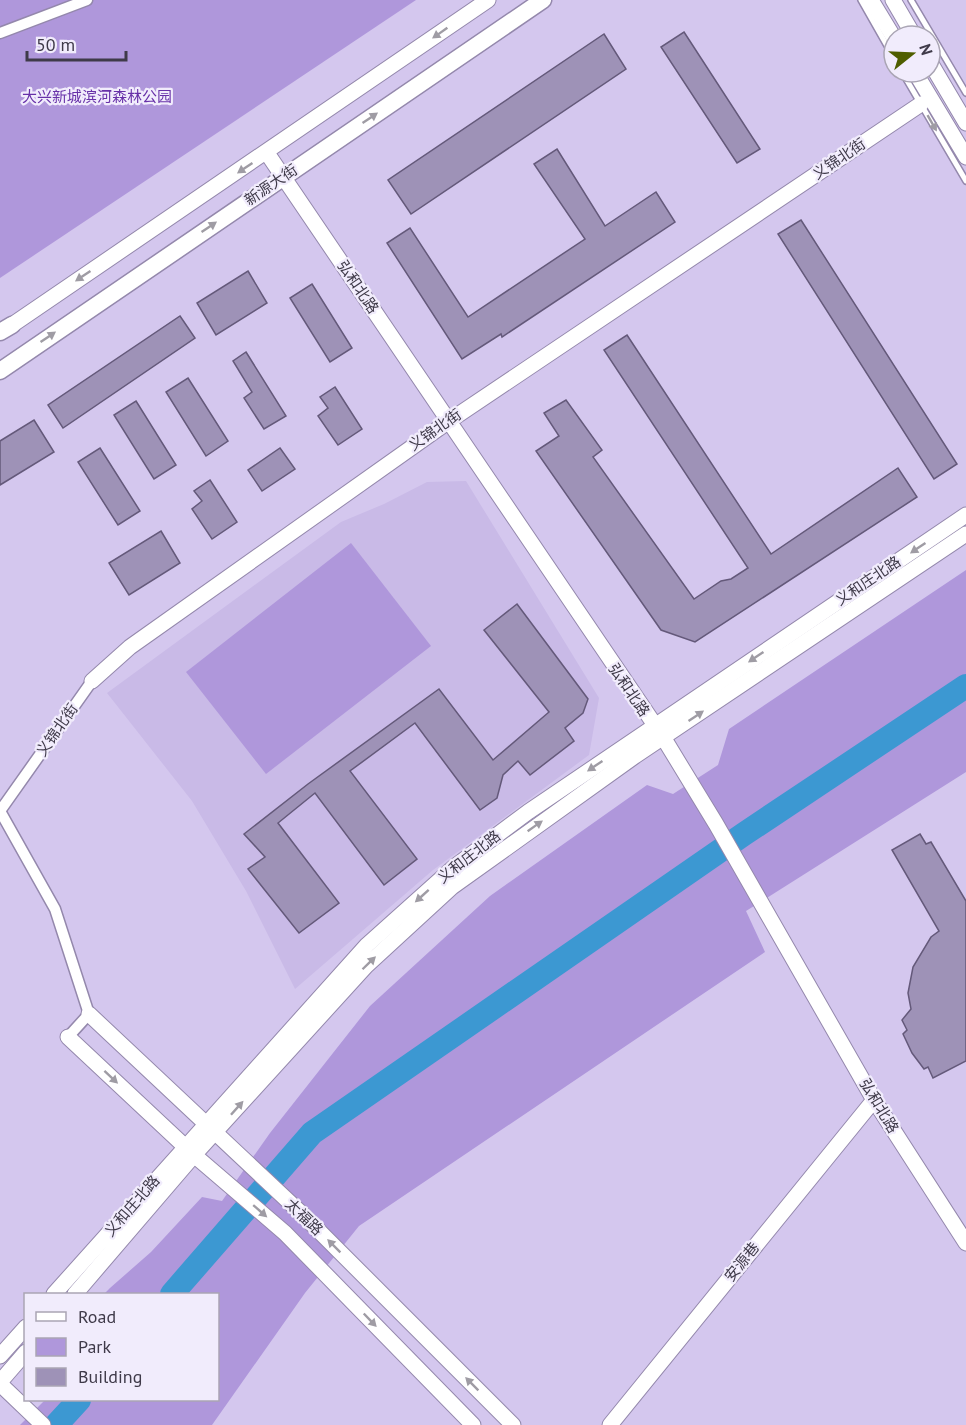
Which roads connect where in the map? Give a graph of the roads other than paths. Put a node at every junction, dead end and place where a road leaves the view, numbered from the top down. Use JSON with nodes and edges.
{"nodes":[{"id":1,"x":87,"y":0,"type":"edge"},
{"id":2,"x":488,"y":0,"type":"edge"},
{"id":3,"x":543,"y":0,"type":"edge"},
{"id":4,"x":861,"y":0,"type":"edge"},
{"id":5,"x":872,"y":0,"type":"edge"},
{"id":6,"x":893,"y":0,"type":"edge"},
{"id":7,"x":911,"y":0,"type":"edge"},
{"id":8,"x":886,"y":24,"type":"edge"},
{"id":9,"x":907,"y":24,"type":"edge"},
{"id":10,"x":0,"y":33,"type":"edge"},
{"id":11,"x":882,"y":37,"type":"edge"},
{"id":12,"x":942,"y":82,"type":"edge"},
{"id":13,"x":909,"y":84,"type":"edge"},
{"id":14,"x":922,"y":84,"type":"edge"},
{"id":15,"x":966,"y":93,"type":"edge"},
{"id":16,"x":921,"y":104,"type":"junction"},
{"id":17,"x":966,"y":123,"type":"edge"},
{"id":18,"x":267,"y":153,"type":"junction"},
{"id":19,"x":966,"y":157,"type":"edge"},
{"id":20,"x":284,"y":176,"type":"junction"},
{"id":21,"x":966,"y":182,"type":"edge"},
{"id":22,"x":6,"y":328,"type":"edge"},
{"id":23,"x":0,"y":370,"type":"edge"},
{"id":24,"x":449,"y":421,"type":"junction"},
{"id":25,"x":966,"y":515,"type":"edge"},
{"id":26,"x":966,"y":534,"type":"edge"},
{"id":27,"x":92,"y":681,"type":"joint"},
{"id":28,"x":658,"y":732,"type":"junction"},
{"id":29,"x":0,"y":811,"type":"edge"},
{"id":30,"x":89,"y":1014,"type":"junction"},
{"id":31,"x":68,"y":1037,"type":"joint"},
{"id":32,"x":874,"y":1100,"type":"junction"},
{"id":33,"x":209,"y":1129,"type":"junction"},
{"id":34,"x":189,"y":1151,"type":"junction"},
{"id":35,"x":966,"y":1243,"type":"edge"},
{"id":36,"x":55,"y":1293,"type":"edge"},
{"id":37,"x":76,"y":1293,"type":"edge"},
{"id":38,"x":24,"y":1329,"type":"edge"},
{"id":39,"x":24,"y":1354,"type":"edge"},
{"id":40,"x":0,"y":1356,"type":"edge"},
{"id":41,"x":0,"y":1383,"type":"edge"},
{"id":42,"x":43,"y":1425,"type":"edge"},
{"id":43,"x":474,"y":1425,"type":"edge"},
{"id":44,"x":513,"y":1425,"type":"edge"},
{"id":45,"x":610,"y":1425,"type":"edge"}],
"edges":[{"from":1,"to":10,"type":"street"},
{"from":2,"to":18,"type":"main road","name":"新源大街","one_way":true},
{"from":20,"to":3,"type":"main road","name":"新源大街","one_way":true},
{"from":4,"to":11,"type":"lane"},
{"from":5,"to":8,"type":"main road"},
{"from":6,"to":9,"type":"main road"},
{"from":7,"to":15,"type":"lane"},
{"from":12,"to":17,"type":"main road"},
{"from":13,"to":16,"type":"lane"},
{"from":14,"to":19,"type":"main road"},
{"from":16,"to":21,"type":"lane","one_way":true},
{"from":16,"to":24,"type":"main road","name":"义锦北街"},
{"from":18,"to":20,"type":"main road","name":"弘和北路"},
{"from":18,"to":22,"type":"main road","name":"新源大街","one_way":true},
{"from":23,"to":20,"type":"main road","name":"新源大街","one_way":true},
{"from":20,"to":24,"type":"main road","name":"弘和北路"},
{"from":24,"to":27,"type":"main road","name":"义锦北街"},
{"from":24,"to":28,"type":"main road","name":"弘和北路"},
{"from":25,"to":28,"type":"main road","name":"义和庄北路","one_way":true},
{"from":28,"to":26,"type":"main road","name":"义和庄北路","one_way":true},
{"from":27,"to":29,"type":"street","name":"义锦北街"},
{"from":28,"to":32,"type":"main road","name":"弘和北路"},
{"from":28,"to":33,"type":"main road","name":"义和庄北路"},
{"from":29,"to":30,"type":"street"},
{"from":30,"to":31,"type":"street"},
{"from":30,"to":33,"type":"main road","name":"太福路"},
{"from":31,"to":34,"type":"main road","name":"太福路","one_way":true},
{"from":32,"to":35,"type":"main road","name":"弘和北路"},
{"from":32,"to":45,"type":"main road","name":"安源巷"},
{"from":33,"to":34,"type":"main road","name":"义和庄北路"},
{"from":44,"to":33,"type":"main road","name":"太福路","one_way":true},
{"from":34,"to":36,"type":"main road","name":"义和庄北路"},
{"from":34,"to":37,"type":"main road","name":"义和庄北路"},
{"from":34,"to":43,"type":"main road","name":"太福路","one_way":true},
{"from":38,"to":40,"type":"main road"},
{"from":39,"to":41,"type":"main road"},
{"from":41,"to":42,"type":"main road"}]}
